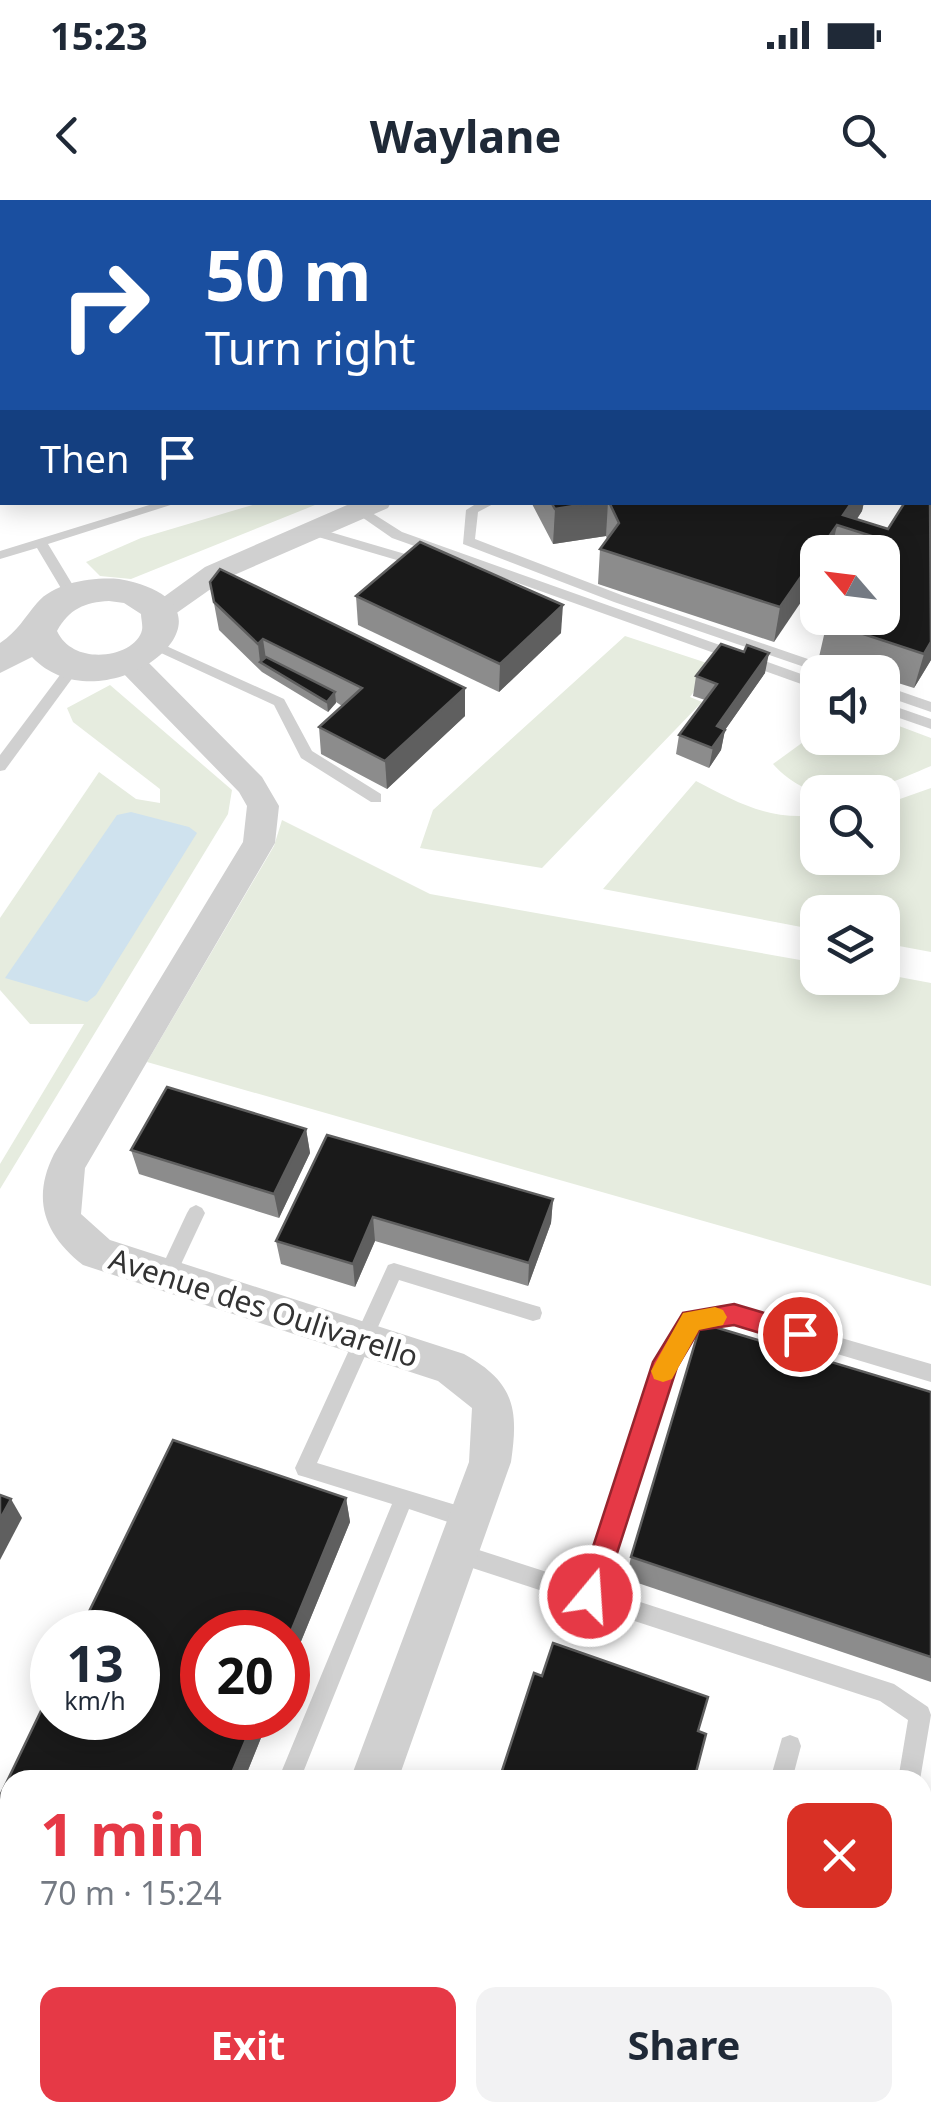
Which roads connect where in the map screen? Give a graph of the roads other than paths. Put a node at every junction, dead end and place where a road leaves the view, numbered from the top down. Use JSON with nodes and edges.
{"nodes":[{"id":1,"x":164,"y":505,"type":"edge"},
{"id":2,"x":484,"y":505,"type":"edge"},
{"id":3,"x":370,"y":506,"type":"edge"},
{"id":4,"x":312,"y":531,"type":"junction"},
{"id":5,"x":41,"y":543,"type":"junction"},
{"id":6,"x":0,"y":555,"type":"edge"},
{"id":7,"x":214,"y":573,"type":"junction"},
{"id":8,"x":444,"y":573,"type":"edge"},
{"id":9,"x":123,"y":590,"type":"junction"},
{"id":10,"x":72,"y":596,"type":"junction"},
{"id":11,"x":147,"y":639,"type":"junction"},
{"id":12,"x":56,"y":652,"type":"junction"},
{"id":13,"x":800,"y":661,"type":"edge"},
{"id":14,"x":0,"y":663,"type":"edge"},
{"id":15,"x":800,"y":679,"type":"edge"},
{"id":16,"x":900,"y":696,"type":"edge"},
{"id":17,"x":931,"y":706,"type":"edge"},
{"id":18,"x":900,"y":713,"type":"edge"},
{"id":19,"x":931,"y":724,"type":"edge"},
{"id":20,"x":0,"y":738,"type":"edge"},
{"id":21,"x":22,"y":738,"type":"junction"},
{"id":22,"x":0,"y":766,"type":"edge"},
{"id":23,"x":376,"y":798,"type":"dead end"},
{"id":24,"x":196,"y":1213,"type":"dead end"},
{"id":25,"x":167,"y":1275,"type":"junction"},
{"id":26,"x":533,"y":1313,"type":"dead end"},
{"id":27,"x":362,"y":1337,"type":"junction"},
{"id":28,"x":931,"y":1373,"type":"edge"},
{"id":29,"x":404,"y":1498,"type":"junction"},
{"id":30,"x":463,"y":1536,"type":"junction"},
{"id":31,"x":590,"y":1596,"type":"junction"},
{"id":32,"x":790,"y":1746,"type":"dead end"},
{"id":33,"x":293,"y":1770,"type":"edge"},
{"id":34,"x":378,"y":1770,"type":"edge"},
{"id":35,"x":784,"y":1770,"type":"edge"},
{"id":36,"x":911,"y":1770,"type":"edge"}],
"edges":[{"from":1,"to":5,"type":"lane"},
{"from":2,"to":13,"type":"lane"},
{"from":3,"to":4,"type":"street"},
{"from":3,"to":15,"type":"lane"},
{"from":4,"to":7,"type":"street"},
{"from":4,"to":8,"type":"lane"},
{"from":5,"to":6,"type":"lane"},
{"from":5,"to":10,"type":"lane"},
{"from":7,"to":9,"type":"street"},
{"from":7,"to":11,"type":"street"},
{"from":9,"to":10,"type":"street"},
{"from":9,"to":11,"type":"street"},
{"from":10,"to":12,"type":"street"},
{"from":11,"to":12,"type":"street"},
{"from":11,"to":23,"type":"lane"},
{"from":11,"to":25,"type":"street","name":"Avenue des Oulivarello"},
{"from":12,"to":14,"type":"street"},
{"from":12,"to":21,"type":"lane"},
{"from":16,"to":17,"type":"lane"},
{"from":18,"to":19,"type":"lane"},
{"from":20,"to":21,"type":"lane"},
{"from":21,"to":22,"type":"lane"},
{"from":24,"to":25,"type":"lane"},
{"from":25,"to":27,"type":"street","name":"Avenue des Oulivarello"},
{"from":26,"to":27,"type":"lane"},
{"from":27,"to":29,"type":"lane"},
{"from":27,"to":30,"type":"street","name":"Avenue des Oulivarello"},
{"from":28,"to":31,"type":"lane"},
{"from":29,"to":30,"type":"lane"},
{"from":29,"to":33,"type":"lane"},
{"from":30,"to":31,"type":"lane"},
{"from":30,"to":34,"type":"street","name":"Avenue des Oulivarello"},
{"from":31,"to":36,"type":"lane"},
{"from":32,"to":35,"type":"lane"}]}
